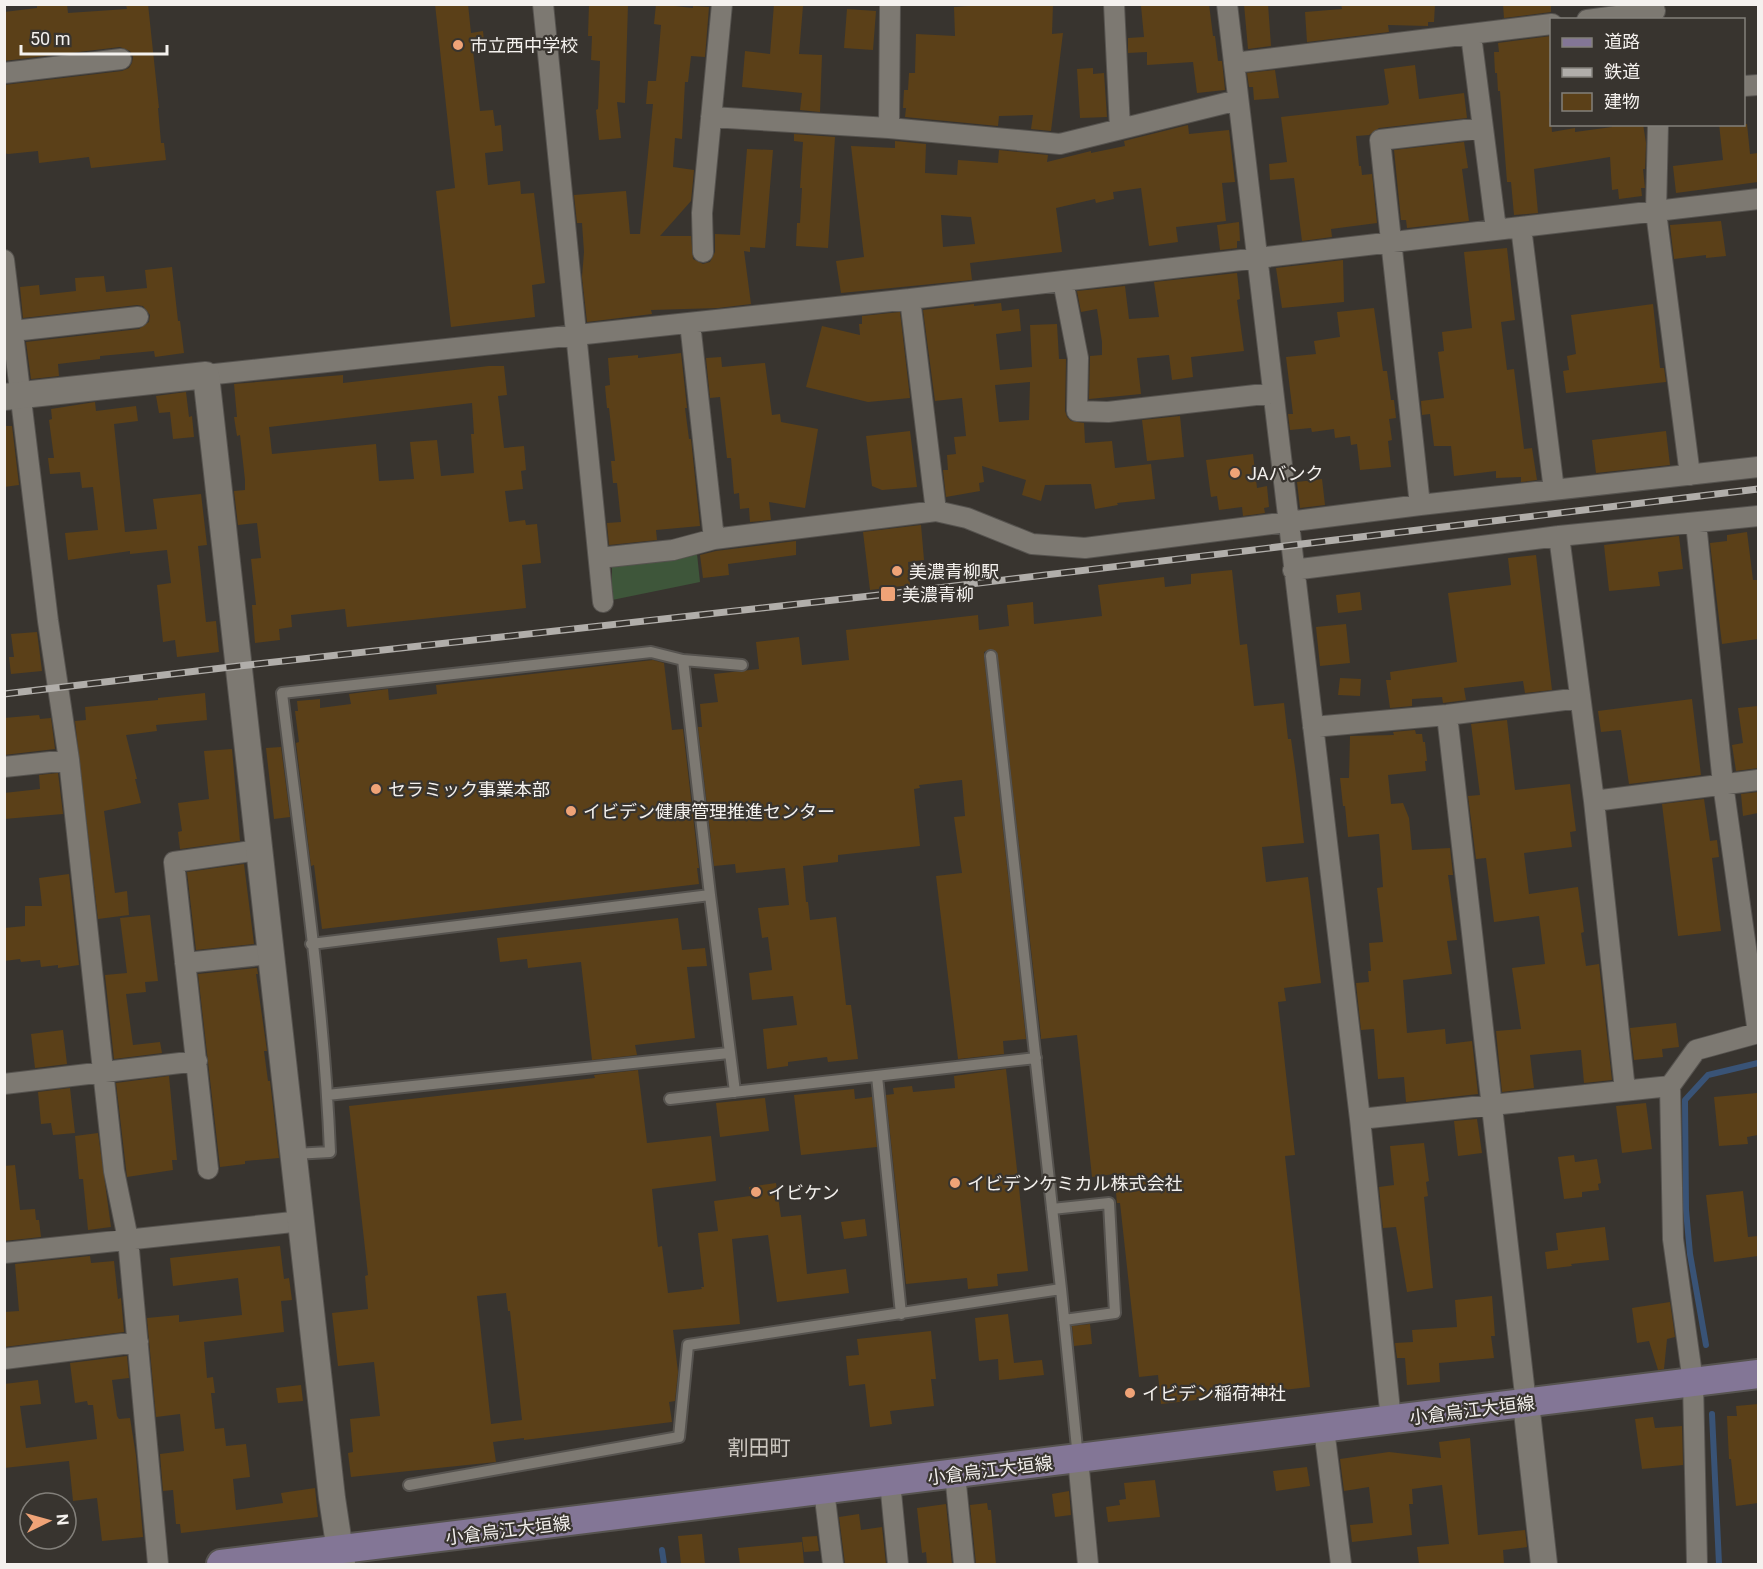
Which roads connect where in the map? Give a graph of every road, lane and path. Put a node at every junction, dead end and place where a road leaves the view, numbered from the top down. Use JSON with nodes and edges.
{"nodes":[{"id":1,"x":543,"y":4,"type":"edge"},
{"id":2,"x":722,"y":4,"type":"edge"},
{"id":3,"x":890,"y":4,"type":"edge"},
{"id":4,"x":1114,"y":4,"type":"edge"},
{"id":5,"x":1227,"y":4,"type":"edge"},
{"id":6,"x":1655,"y":12,"type":"edge"},
{"id":7,"x":1604,"y":18,"type":"edge"},
{"id":8,"x":1550,"y":24,"type":"edge"},
{"id":9,"x":1471,"y":35,"type":"junction"},
{"id":10,"x":121,"y":58,"type":"dead end"},
{"id":11,"x":1234,"y":63,"type":"junction"},
{"id":12,"x":4,"y":73,"type":"edge"},
{"id":13,"x":1238,"y":100,"type":"junction"},
{"id":14,"x":711,"y":117,"type":"junction"},
{"id":15,"x":1658,"y":126,"type":"edge"},
{"id":16,"x":889,"y":128,"type":"junction"},
{"id":17,"x":1482,"y":128,"type":"junction"},
{"id":18,"x":1120,"y":129,"type":"junction"},
{"id":19,"x":1758,"y":199,"type":"edge"},
{"id":20,"x":1656,"y":212,"type":"junction"},
{"id":21,"x":1521,"y":227,"type":"junction"},
{"id":22,"x":1496,"y":229,"type":"junction"},
{"id":23,"x":1390,"y":242,"type":"junction"},
{"id":24,"x":703,"y":252,"type":"dead end"},
{"id":25,"x":1257,"y":258,"type":"junction"},
{"id":26,"x":4,"y":260,"type":"edge"},
{"id":27,"x":1063,"y":281,"type":"junction"},
{"id":28,"x":910,"y":299,"type":"junction"},
{"id":29,"x":138,"y":317,"type":"dead end"},
{"id":30,"x":690,"y":323,"type":"junction"},
{"id":31,"x":13,"y":331,"type":"junction"},
{"id":32,"x":576,"y":334,"type":"junction"},
{"id":33,"x":206,"y":375,"type":"junction"},
{"id":34,"x":1272,"y":393,"type":"junction"},
{"id":35,"x":13,"y":396,"type":"edge"},
{"id":36,"x":1758,"y":467,"type":"edge"},
{"id":37,"x":1690,"y":475,"type":"junction"},
{"id":38,"x":1554,"y":490,"type":"junction"},
{"id":39,"x":1420,"y":505,"type":"junction"},
{"id":40,"x":936,"y":511,"type":"junction"},
{"id":41,"x":1758,"y":516,"type":"edge"},
{"id":42,"x":1287,"y":522,"type":"junction"},
{"id":43,"x":1696,"y":524,"type":"junction"},
{"id":44,"x":1559,"y":536,"type":"junction"},
{"id":45,"x":714,"y":538,"type":"junction"},
{"id":46,"x":599,"y":558,"type":"junction"},
{"id":47,"x":1293,"y":570,"type":"junction"},
{"id":48,"x":603,"y":602,"type":"dead end"},
{"id":49,"x":991,"y":656,"type":"dead end"},
{"id":50,"x":683,"y":660,"type":"junction"},
{"id":51,"x":742,"y":664,"type":"dead end"},
{"id":52,"x":1580,"y":698,"type":"junction"},
{"id":53,"x":1448,"y":715,"type":"junction"},
{"id":54,"x":1313,"y":727,"type":"junction"},
{"id":55,"x":69,"y":759,"type":"junction"},
{"id":56,"x":4,"y":767,"type":"edge"},
{"id":57,"x":1758,"y":780,"type":"edge"},
{"id":58,"x":1723,"y":784,"type":"junction"},
{"id":59,"x":1594,"y":801,"type":"junction"},
{"id":60,"x":259,"y":850,"type":"junction"},
{"id":61,"x":710,"y":895,"type":"junction"},
{"id":62,"x":311,"y":944,"type":"junction"},
{"id":63,"x":271,"y":954,"type":"junction"},
{"id":64,"x":185,"y":963,"type":"junction"},
{"id":65,"x":1758,"y":1033,"type":"edge"},
{"id":66,"x":729,"y":1053,"type":"junction"},
{"id":67,"x":1036,"y":1058,"type":"junction"},
{"id":68,"x":197,"y":1061,"type":"junction"},
{"id":69,"x":104,"y":1072,"type":"junction"},
{"id":70,"x":877,"y":1076,"type":"junction"},
{"id":71,"x":4,"y":1084,"type":"edge"},
{"id":72,"x":1670,"y":1086,"type":"junction"},
{"id":73,"x":1625,"y":1090,"type":"junction"},
{"id":74,"x":735,"y":1092,"type":"junction"},
{"id":75,"x":327,"y":1095,"type":"junction"},
{"id":76,"x":670,"y":1099,"type":"dead end"},
{"id":77,"x":1492,"y":1106,"type":"junction"},
{"id":78,"x":1360,"y":1119,"type":"junction"},
{"id":79,"x":294,"y":1154,"type":"junction"},
{"id":80,"x":208,"y":1169,"type":"dead end"},
{"id":81,"x":1052,"y":1209,"type":"junction"},
{"id":82,"x":302,"y":1221,"type":"junction"},
{"id":83,"x":128,"y":1239,"type":"junction"},
{"id":84,"x":4,"y":1253,"type":"edge"},
{"id":85,"x":1061,"y":1289,"type":"junction"},
{"id":86,"x":901,"y":1314,"type":"junction"},
{"id":87,"x":1064,"y":1320,"type":"junction"},
{"id":88,"x":138,"y":1342,"type":"junction"},
{"id":89,"x":4,"y":1359,"type":"edge"},
{"id":90,"x":1758,"y":1374,"type":"edge"},
{"id":91,"x":1693,"y":1382,"type":"junction"},
{"id":92,"x":1526,"y":1403,"type":"junction"},
{"id":93,"x":1392,"y":1420,"type":"junction"},
{"id":94,"x":1324,"y":1429,"type":"junction"},
{"id":95,"x":1078,"y":1459,"type":"junction"},
{"id":96,"x":955,"y":1474,"type":"junction"},
{"id":97,"x":890,"y":1482,"type":"junction"},
{"id":98,"x":409,"y":1485,"type":"dead end"},
{"id":99,"x":824,"y":1490,"type":"junction"},
{"id":100,"x":341,"y":1558,"type":"edge"},
{"id":101,"x":158,"y":1564,"type":"edge"},
{"id":102,"x":221,"y":1564,"type":"edge"},
{"id":103,"x":833,"y":1564,"type":"edge"},
{"id":104,"x":898,"y":1564,"type":"edge"},
{"id":105,"x":964,"y":1564,"type":"edge"},
{"id":106,"x":1088,"y":1564,"type":"edge"},
{"id":107,"x":1341,"y":1564,"type":"edge"},
{"id":108,"x":1544,"y":1564,"type":"edge"},
{"id":109,"x":1697,"y":1564,"type":"edge"}],
"edges":[{"from":1,"to":32,"type":"street"},
{"from":2,"to":14,"type":"street"},
{"from":3,"to":16,"type":"street"},
{"from":4,"to":18,"type":"street"},
{"from":5,"to":11,"type":"street"},
{"from":6,"to":7,"type":"street"},
{"from":8,"to":9,"type":"street"},
{"from":9,"to":11,"type":"street"},
{"from":9,"to":17,"type":"street"},
{"from":10,"to":12,"type":"street"},
{"from":11,"to":13,"type":"street"},
{"from":13,"to":18,"type":"street"},
{"from":13,"to":25,"type":"street"},
{"from":14,"to":16,"type":"street"},
{"from":14,"to":24,"type":"street"},
{"from":15,"to":20,"type":"street"},
{"from":16,"to":18,"type":"street"},
{"from":17,"to":22,"type":"street"},
{"from":17,"to":23,"type":"street"},
{"from":19,"to":20,"type":"street"},
{"from":20,"to":21,"type":"street"},
{"from":20,"to":37,"type":"street"},
{"from":21,"to":22,"type":"street"},
{"from":21,"to":38,"type":"street"},
{"from":22,"to":23,"type":"street"},
{"from":23,"to":25,"type":"street"},
{"from":23,"to":39,"type":"street"},
{"from":25,"to":27,"type":"street"},
{"from":25,"to":34,"type":"street"},
{"from":26,"to":31,"type":"street"},
{"from":27,"to":28,"type":"street"},
{"from":27,"to":34,"type":"street"},
{"from":28,"to":30,"type":"street"},
{"from":28,"to":40,"type":"street"},
{"from":29,"to":31,"type":"street"},
{"from":30,"to":32,"type":"street"},
{"from":30,"to":45,"type":"street"},
{"from":31,"to":35,"type":"street"},
{"from":32,"to":33,"type":"street"},
{"from":32,"to":46,"type":"street"},
{"from":33,"to":35,"type":"street"},
{"from":33,"to":60,"type":"street"},
{"from":34,"to":42,"type":"street"},
{"from":35,"to":55,"type":"street"},
{"from":36,"to":37,"type":"street"},
{"from":37,"to":38,"type":"street"},
{"from":38,"to":39,"type":"street"},
{"from":39,"to":42,"type":"street"},
{"from":40,"to":42,"type":"street"},
{"from":40,"to":45,"type":"street"},
{"from":41,"to":43,"type":"street"},
{"from":42,"to":47,"type":"street"},
{"from":43,"to":44,"type":"street"},
{"from":43,"to":58,"type":"street"},
{"from":44,"to":47,"type":"street"},
{"from":44,"to":52,"type":"street"},
{"from":45,"to":46,"type":"street"},
{"from":46,"to":48,"type":"street"},
{"from":47,"to":54,"type":"street"},
{"from":49,"to":67,"type":"lane"},
{"from":50,"to":51,"type":"lane"},
{"from":50,"to":61,"type":"lane"},
{"from":50,"to":62,"type":"lane"},
{"from":52,"to":53,"type":"street"},
{"from":52,"to":59,"type":"street"},
{"from":53,"to":54,"type":"street"},
{"from":53,"to":77,"type":"street"},
{"from":54,"to":78,"type":"street"},
{"from":55,"to":56,"type":"street"},
{"from":55,"to":69,"type":"street"},
{"from":57,"to":58,"type":"street"},
{"from":58,"to":59,"type":"street"},
{"from":58,"to":65,"type":"street"},
{"from":59,"to":73,"type":"street"},
{"from":60,"to":63,"type":"street"},
{"from":60,"to":64,"type":"street"},
{"from":61,"to":62,"type":"lane"},
{"from":61,"to":66,"type":"lane"},
{"from":62,"to":75,"type":"lane"},
{"from":63,"to":64,"type":"street"},
{"from":63,"to":79,"type":"street"},
{"from":64,"to":68,"type":"street"},
{"from":65,"to":72,"type":"street"},
{"from":66,"to":74,"type":"lane"},
{"from":66,"to":75,"type":"lane"},
{"from":67,"to":70,"type":"lane"},
{"from":67,"to":81,"type":"lane"},
{"from":68,"to":69,"type":"street"},
{"from":68,"to":80,"type":"street"},
{"from":69,"to":71,"type":"street"},
{"from":69,"to":83,"type":"street"},
{"from":70,"to":74,"type":"lane"},
{"from":70,"to":86,"type":"lane"},
{"from":72,"to":73,"type":"street"},
{"from":72,"to":91,"type":"street"},
{"from":73,"to":77,"type":"street"},
{"from":74,"to":76,"type":"lane"},
{"from":75,"to":79,"type":"lane"},
{"from":77,"to":78,"type":"street"},
{"from":77,"to":92,"type":"street"},
{"from":78,"to":93,"type":"street"},
{"from":79,"to":82,"type":"street"},
{"from":81,"to":85,"type":"lane"},
{"from":81,"to":87,"type":"lane"},
{"from":82,"to":83,"type":"street"},
{"from":82,"to":100,"type":"street"},
{"from":83,"to":84,"type":"street"},
{"from":83,"to":88,"type":"street"},
{"from":85,"to":86,"type":"lane"},
{"from":85,"to":87,"type":"lane"},
{"from":86,"to":98,"type":"lane"},
{"from":87,"to":95,"type":"lane"},
{"from":88,"to":89,"type":"street"},
{"from":88,"to":101,"type":"street"},
{"from":90,"to":91,"type":"main road","name":"小倉烏江大垣線"},
{"from":91,"to":92,"type":"main road","name":"小倉烏江大垣線"},
{"from":91,"to":109,"type":"street"},
{"from":92,"to":93,"type":"main road","name":"小倉烏江大垣線"},
{"from":92,"to":108,"type":"street"},
{"from":93,"to":94,"type":"main road","name":"小倉烏江大垣線"},
{"from":94,"to":95,"type":"main road","name":"小倉烏江大垣線"},
{"from":94,"to":107,"type":"street"},
{"from":95,"to":96,"type":"main road","name":"小倉烏江大垣線"},
{"from":95,"to":106,"type":"street"},
{"from":96,"to":97,"type":"main road","name":"小倉烏江大垣線"},
{"from":96,"to":105,"type":"street"},
{"from":97,"to":99,"type":"main road","name":"小倉烏江大垣線"},
{"from":97,"to":104,"type":"street"},
{"from":99,"to":100,"type":"main road","name":"小倉烏江大垣線"},
{"from":99,"to":103,"type":"street"},
{"from":100,"to":102,"type":"main road","name":"小倉烏江大垣線"}]}
